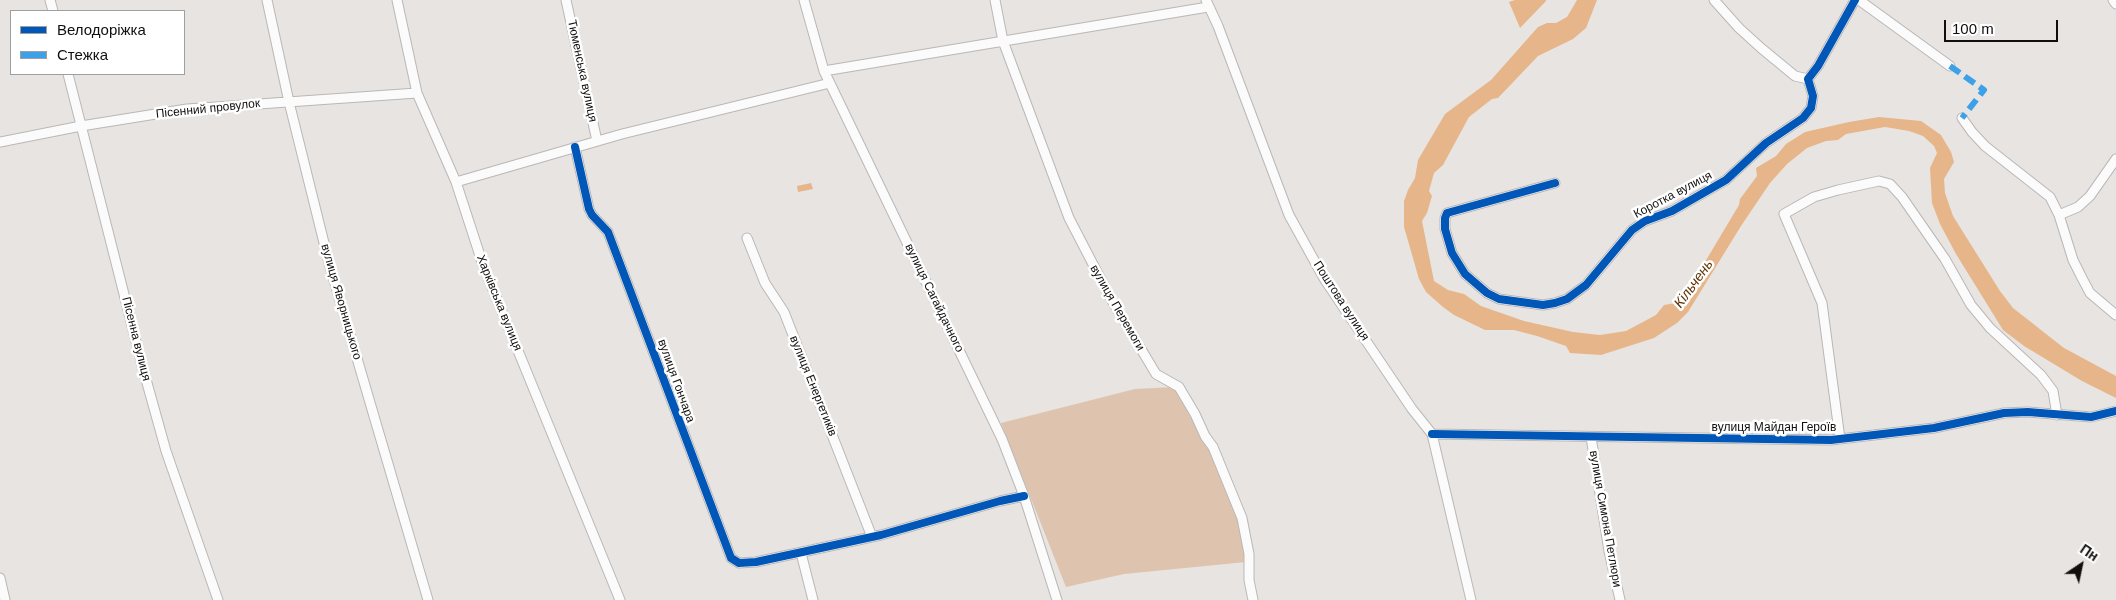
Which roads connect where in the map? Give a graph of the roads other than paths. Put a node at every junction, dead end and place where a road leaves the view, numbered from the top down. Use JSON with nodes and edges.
{"nodes":[{"id":1,"x":267,"y":0,"type":"edge"},
{"id":2,"x":397,"y":0,"type":"edge"},
{"id":3,"x":566,"y":0,"type":"edge"},
{"id":4,"x":804,"y":0,"type":"edge"},
{"id":5,"x":995,"y":0,"type":"edge"},
{"id":6,"x":1714,"y":0,"type":"edge"},
{"id":7,"x":1855,"y":0,"type":"edge"},
{"id":8,"x":1859,"y":0,"type":"edge"},
{"id":9,"x":2114,"y":0,"type":"edge"},
{"id":10,"x":1207,"y":4,"type":"edge"},
{"id":11,"x":2116,"y":4,"type":"edge"},
{"id":12,"x":1003,"y":41,"type":"junction"},
{"id":13,"x":1950,"y":66,"type":"dead end"},
{"id":14,"x":824,"y":72,"type":"junction"},
{"id":15,"x":68,"y":75,"type":"edge"},
{"id":16,"x":1808,"y":79,"type":"junction"},
{"id":17,"x":830,"y":83,"type":"junction"},
{"id":18,"x":417,"y":93,"type":"junction"},
{"id":19,"x":289,"y":102,"type":"junction"},
{"id":20,"x":1962,"y":118,"type":"dead end"},
{"id":21,"x":81,"y":126,"type":"junction"},
{"id":22,"x":597,"y":141,"type":"junction"},
{"id":23,"x":0,"y":142,"type":"edge"},
{"id":24,"x":576,"y":147,"type":"junction"},
{"id":25,"x":2116,"y":159,"type":"edge"},
{"id":26,"x":456,"y":182,"type":"junction"},
{"id":27,"x":1555,"y":183,"type":"dead end"},
{"id":28,"x":2059,"y":215,"type":"junction"},
{"id":29,"x":747,"y":238,"type":"dead end"},
{"id":30,"x":2116,"y":315,"type":"edge"},
{"id":31,"x":2115,"y":412,"type":"edge"},
{"id":32,"x":2058,"y":415,"type":"junction"},
{"id":33,"x":1432,"y":434,"type":"junction"},
{"id":34,"x":1591,"y":437,"type":"junction"},
{"id":35,"x":1840,"y":439,"type":"junction"},
{"id":36,"x":1024,"y":496,"type":"junction"},
{"id":37,"x":872,"y":537,"type":"junction"},
{"id":38,"x":801,"y":552,"type":"junction"},
{"id":39,"x":0,"y":578,"type":"edge"},
{"id":40,"x":5,"y":600,"type":"edge"},
{"id":41,"x":218,"y":600,"type":"edge"},
{"id":42,"x":428,"y":600,"type":"edge"},
{"id":43,"x":620,"y":600,"type":"edge"},
{"id":44,"x":813,"y":600,"type":"edge"},
{"id":45,"x":1057,"y":600,"type":"edge"},
{"id":46,"x":1254,"y":600,"type":"edge"},
{"id":47,"x":1471,"y":600,"type":"edge"},
{"id":48,"x":1620,"y":600,"type":"edge"}],
"edges":[{"from":1,"to":19,"type":"street","name":"вулиця Яворницького"},
{"from":2,"to":18,"type":"street","name":"Харківська вулиця"},
{"from":3,"to":22,"type":"street","name":"Тюменська вулиця"},
{"from":4,"to":14,"type":"street","name":"вулиця Сагайдачного"},
{"from":5,"to":12,"type":"street","name":"вулиця Перемоги"},
{"from":6,"to":16,"type":"street"},
{"from":7,"to":16,"type":"street"},
{"from":8,"to":13,"type":"street"},
{"from":9,"to":11,"type":"street"},
{"from":10,"to":12,"type":"street"},
{"from":10,"to":33,"type":"street","name":"Поштова вулиця"},
{"from":12,"to":14,"type":"street"},
{"from":12,"to":46,"type":"street","name":"вулиця Перемоги"},
{"from":14,"to":17,"type":"street","name":"вулиця Сагайдачного"},
{"from":15,"to":21,"type":"street","name":"Пісенна вулиця"},
{"from":16,"to":27,"type":"street","name":"Коротка вулиця"},
{"from":17,"to":22,"type":"street"},
{"from":17,"to":36,"type":"street","name":"вулиця Сагайдачного"},
{"from":18,"to":19,"type":"street","name":"Пісенний провулок"},
{"from":18,"to":26,"type":"street","name":"Харківська вулиця"},
{"from":19,"to":21,"type":"street","name":"Пісенний провулок"},
{"from":19,"to":42,"type":"street","name":"вулиця Яворницького"},
{"from":20,"to":28,"type":"street"},
{"from":21,"to":23,"type":"street","name":"Пісенний провулок"},
{"from":21,"to":41,"type":"street","name":"Пісенна вулиця"},
{"from":22,"to":24,"type":"street"},
{"from":24,"to":26,"type":"street"},
{"from":24,"to":38,"type":"street","name":"вулиця Гончара"},
{"from":25,"to":28,"type":"street"},
{"from":26,"to":43,"type":"street","name":"Харківська вулиця"},
{"from":28,"to":30,"type":"street"},
{"from":29,"to":37,"type":"street","name":"вулиця Енергетиків"},
{"from":31,"to":32,"type":"street","name":"вулиця Майдан Героїв"},
{"from":32,"to":35,"type":"street","name":"вулиця Майдан Героїв"},
{"from":32,"to":35,"type":"street","name":"вулиця Майдан Героїв"},
{"from":33,"to":34,"type":"street","name":"вулиця Майдан Героїв"},
{"from":33,"to":47,"type":"street","name":"Поштова вулиця"},
{"from":34,"to":35,"type":"street","name":"вулиця Майдан Героїв"},
{"from":34,"to":48,"type":"street","name":"вулиця Симона Петлюри"},
{"from":36,"to":37,"type":"street","name":"вулиця Гончара"},
{"from":36,"to":45,"type":"street","name":"вулиця Сагайдачного"},
{"from":37,"to":38,"type":"street","name":"вулиця Гончара"},
{"from":38,"to":44,"type":"street"},
{"from":39,"to":40,"type":"street"}]}
